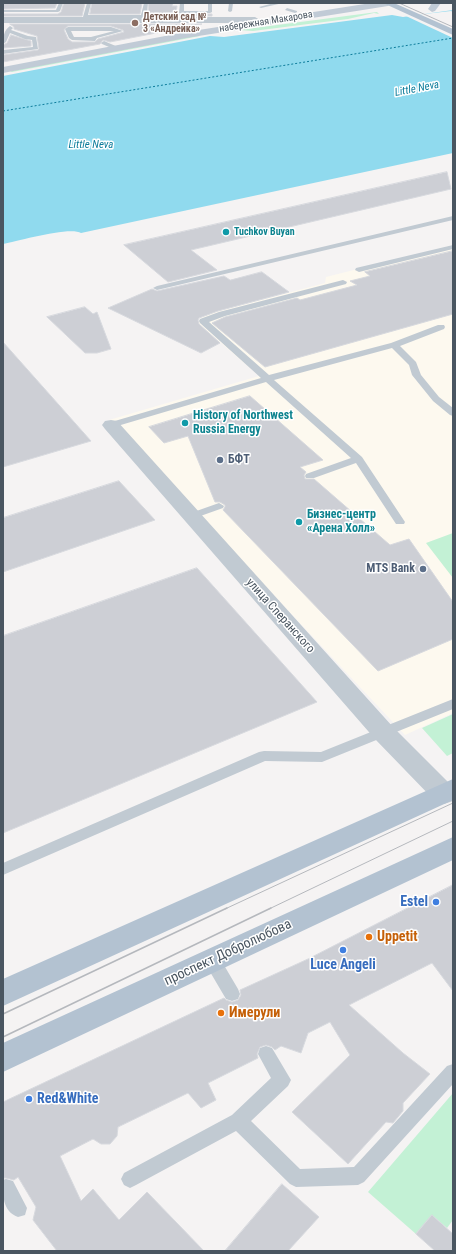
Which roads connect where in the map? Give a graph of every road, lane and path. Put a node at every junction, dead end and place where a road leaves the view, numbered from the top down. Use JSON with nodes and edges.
{"nodes":[{"id":1,"x":16,"y":3,"type":"edge"},
{"id":2,"x":61,"y":3,"type":"edge"},
{"id":3,"x":89,"y":3,"type":"edge"},
{"id":4,"x":146,"y":3,"type":"edge"},
{"id":5,"x":182,"y":3,"type":"edge"},
{"id":6,"x":210,"y":3,"type":"edge"},
{"id":7,"x":231,"y":3,"type":"edge"},
{"id":8,"x":281,"y":3,"type":"edge"},
{"id":9,"x":346,"y":3,"type":"edge"},
{"id":10,"x":387,"y":3,"type":"edge"},
{"id":11,"x":272,"y":4,"type":"edge"},
{"id":12,"x":261,"y":7,"type":"dead end"},
{"id":13,"x":413,"y":14,"type":"junction"},
{"id":14,"x":3,"y":16,"type":"edge"},
{"id":15,"x":196,"y":16,"type":"junction"},
{"id":16,"x":230,"y":16,"type":"junction"},
{"id":17,"x":143,"y":18,"type":"junction"},
{"id":18,"x":11,"y":22,"type":"junction"},
{"id":19,"x":256,"y":22,"type":"junction"},
{"id":20,"x":88,"y":25,"type":"junction"},
{"id":21,"x":195,"y":30,"type":"junction"},
{"id":22,"x":453,"y":32,"type":"edge"},
{"id":23,"x":3,"y":42,"type":"edge"},
{"id":24,"x":110,"y":46,"type":"junction"},
{"id":25,"x":3,"y":52,"type":"edge"},
{"id":26,"x":3,"y":66,"type":"edge"},
{"id":27,"x":3,"y":70,"type":"edge"},
{"id":28,"x":453,"y":218,"type":"edge"},
{"id":29,"x":453,"y":247,"type":"edge"},
{"id":30,"x":359,"y":270,"type":"dead end"},
{"id":31,"x":343,"y":282,"type":"dead end"},
{"id":32,"x":157,"y":288,"type":"dead end"},
{"id":33,"x":441,"y":327,"type":"dead end"},
{"id":34,"x":394,"y":344,"type":"junction"},
{"id":35,"x":266,"y":379,"type":"junction"},
{"id":36,"x":453,"y":413,"type":"edge"},
{"id":37,"x":111,"y":425,"type":"joint"},
{"id":38,"x":358,"y":459,"type":"junction"},
{"id":39,"x":310,"y":476,"type":"dead end"},
{"id":40,"x":219,"y":506,"type":"dead end"},
{"id":41,"x":192,"y":516,"type":"junction"},
{"id":42,"x":400,"y":522,"type":"dead end"},
{"id":43,"x":453,"y":704,"type":"edge"},
{"id":44,"x":384,"y":733,"type":"junction"},
{"id":45,"x":450,"y":796,"type":"edge"},
{"id":46,"x":453,"y":848,"type":"edge"},
{"id":47,"x":3,"y":868,"type":"edge"},
{"id":48,"x":212,"y":960,"type":"junction"},
{"id":49,"x":3,"y":993,"type":"edge"},
{"id":50,"x":232,"y":994,"type":"dead end"},
{"id":51,"x":266,"y":1054,"type":"dead end"},
{"id":52,"x":3,"y":1058,"type":"edge"},
{"id":53,"x":453,"y":1072,"type":"edge"},
{"id":54,"x":238,"y":1121,"type":"junction"},
{"id":55,"x":130,"y":1179,"type":"dead end"},
{"id":56,"x":6,"y":1188,"type":"dead end"},
{"id":57,"x":18,"y":1208,"type":"dead end"}],
"edges":[{"from":1,"to":18,"type":"lane"},
{"from":2,"to":18,"type":"lane"},
{"from":3,"to":17,"type":"lane"},
{"from":4,"to":17,"type":"lane"},
{"from":5,"to":15,"type":"lane"},
{"from":6,"to":15,"type":"lane"},
{"from":7,"to":16,"type":"lane"},
{"from":8,"to":11,"type":"lane"},
{"from":9,"to":19,"type":"main road","name":"набережная Макарова"},
{"from":10,"to":13,"type":"main road"},
{"from":10,"to":19,"type":"main road","name":"набережная Макарова"},
{"from":11,"to":12,"type":"lane"},
{"from":13,"to":19,"type":"main road"},
{"from":13,"to":22,"type":"main road"},
{"from":14,"to":18,"type":"street"},
{"from":15,"to":16,"type":"street"},
{"from":15,"to":17,"type":"street"},
{"from":15,"to":21,"type":"street"},
{"from":16,"to":19,"type":"street"},
{"from":17,"to":20,"type":"street"},
{"from":18,"to":20,"type":"street"},
{"from":18,"to":23,"type":"lane"},
{"from":18,"to":25,"type":"lane"},
{"from":19,"to":21,"type":"main road","name":"набережная Макарова"},
{"from":19,"to":24,"type":"main road","name":"набережная Макарова"},
{"from":20,"to":20,"type":"lane"},
{"from":21,"to":24,"type":"main road","name":"набережная Макарова"},
{"from":24,"to":26,"type":"main road","name":"набережная Макарова"},
{"from":24,"to":27,"type":"main road","name":"набережная Макарова"},
{"from":28,"to":32,"type":"lane"},
{"from":29,"to":30,"type":"lane"},
{"from":31,"to":35,"type":"lane"},
{"from":33,"to":34,"type":"lane"},
{"from":34,"to":35,"type":"lane"},
{"from":34,"to":36,"type":"lane"},
{"from":35,"to":37,"type":"lane"},
{"from":35,"to":38,"type":"lane"},
{"from":37,"to":41,"type":"street","name":"улица Сперанского"},
{"from":38,"to":39,"type":"lane"},
{"from":38,"to":42,"type":"lane"},
{"from":40,"to":41,"type":"lane"},
{"from":41,"to":44,"type":"street","name":"улица Сперанского"},
{"from":43,"to":44,"type":"lane"},
{"from":44,"to":45,"type":"street","name":"улица Сперанского"},
{"from":44,"to":47,"type":"lane"},
{"from":45,"to":49,"type":"main road"},
{"from":46,"to":48,"type":"main road","name":"проспект Добролюбова"},
{"from":48,"to":50,"type":"lane"},
{"from":48,"to":52,"type":"main road","name":"проспект Добролюбова"},
{"from":51,"to":54,"type":"lane"},
{"from":53,"to":54,"type":"lane"},
{"from":54,"to":55,"type":"lane"},
{"from":56,"to":57,"type":"lane"}]}
